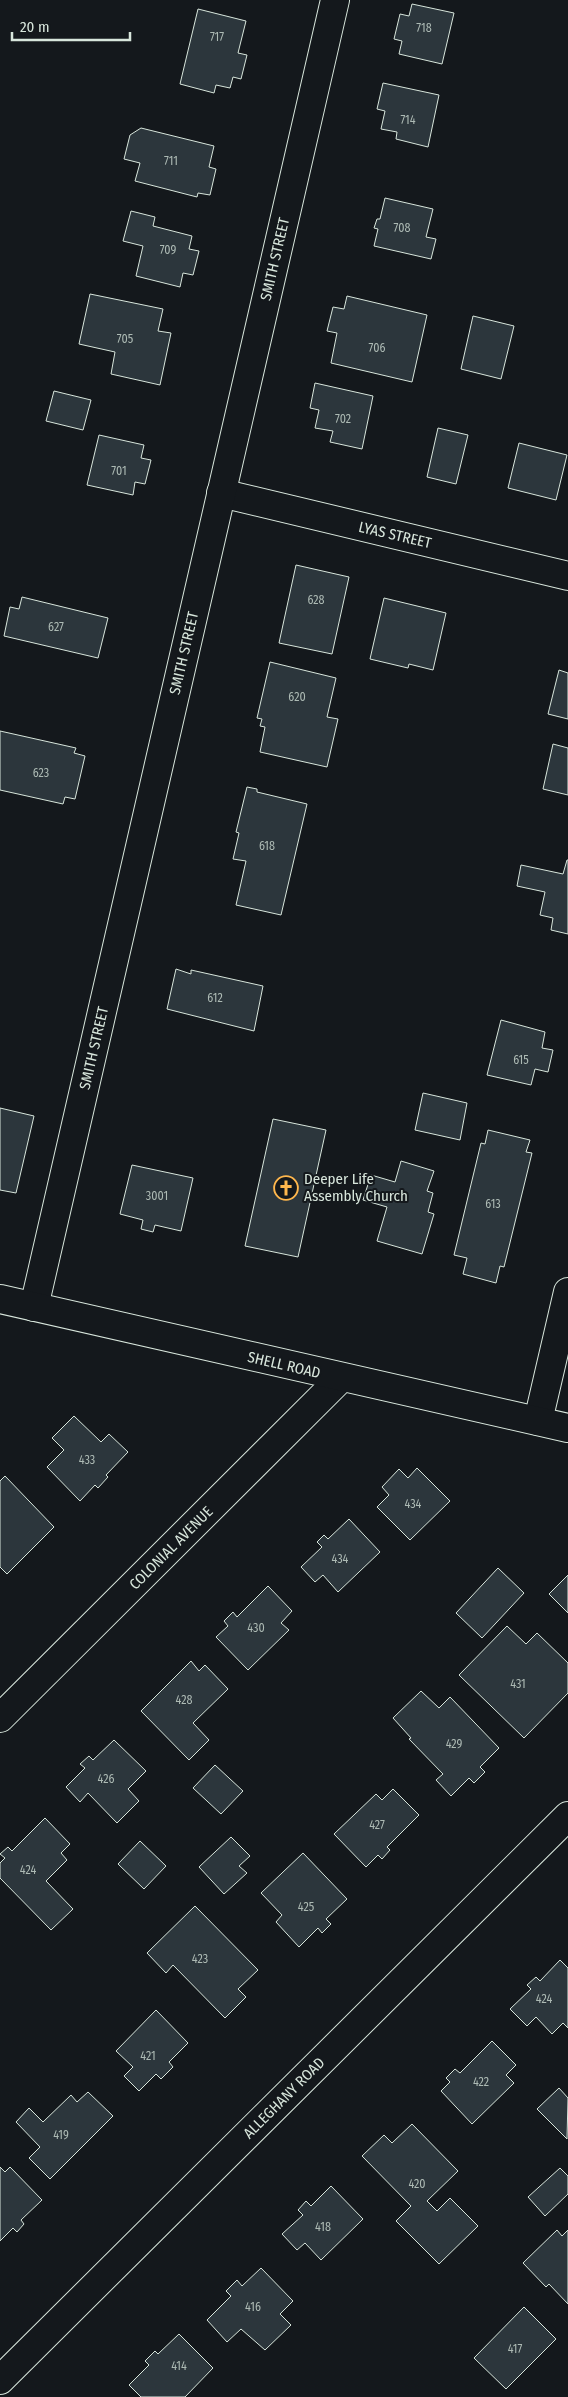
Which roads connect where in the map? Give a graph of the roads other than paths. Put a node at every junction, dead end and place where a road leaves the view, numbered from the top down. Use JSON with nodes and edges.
{"nodes":[{"id":1,"x":335,"y":0,"type":"edge"},
{"id":2,"x":221,"y":493,"type":"junction"},
{"id":3,"x":568,"y":576,"type":"edge"},
{"id":4,"x":568,"y":1292,"type":"edge"},
{"id":5,"x":0,"y":1299,"type":"edge"},
{"id":6,"x":34,"y":1307,"type":"junction"},
{"id":7,"x":341,"y":1378,"type":"junction"},
{"id":8,"x":538,"y":1421,"type":"junction"},
{"id":9,"x":568,"y":1428,"type":"edge"},
{"id":10,"x":0,"y":1718,"type":"edge"},
{"id":11,"x":568,"y":1816,"type":"edge"},
{"id":12,"x":0,"y":2380,"type":"edge"}],
"edges":[{"from":1,"to":2,"type":"street","name":"SMITH STREET"},
{"from":2,"to":3,"type":"street","name":"LYAS STREET"},
{"from":2,"to":6,"type":"street","name":"SMITH STREET"},
{"from":4,"to":8,"type":"street"},
{"from":5,"to":6,"type":"street","name":"SHELL ROAD"},
{"from":6,"to":7,"type":"street","name":"SHELL ROAD"},
{"from":7,"to":8,"type":"street","name":"SHELL ROAD"},
{"from":7,"to":10,"type":"street","name":"COLONIAL AVENUE"},
{"from":8,"to":9,"type":"street","name":"SHELL ROAD"},
{"from":11,"to":12,"type":"street","name":"ALLEGHANY ROAD"}]}
